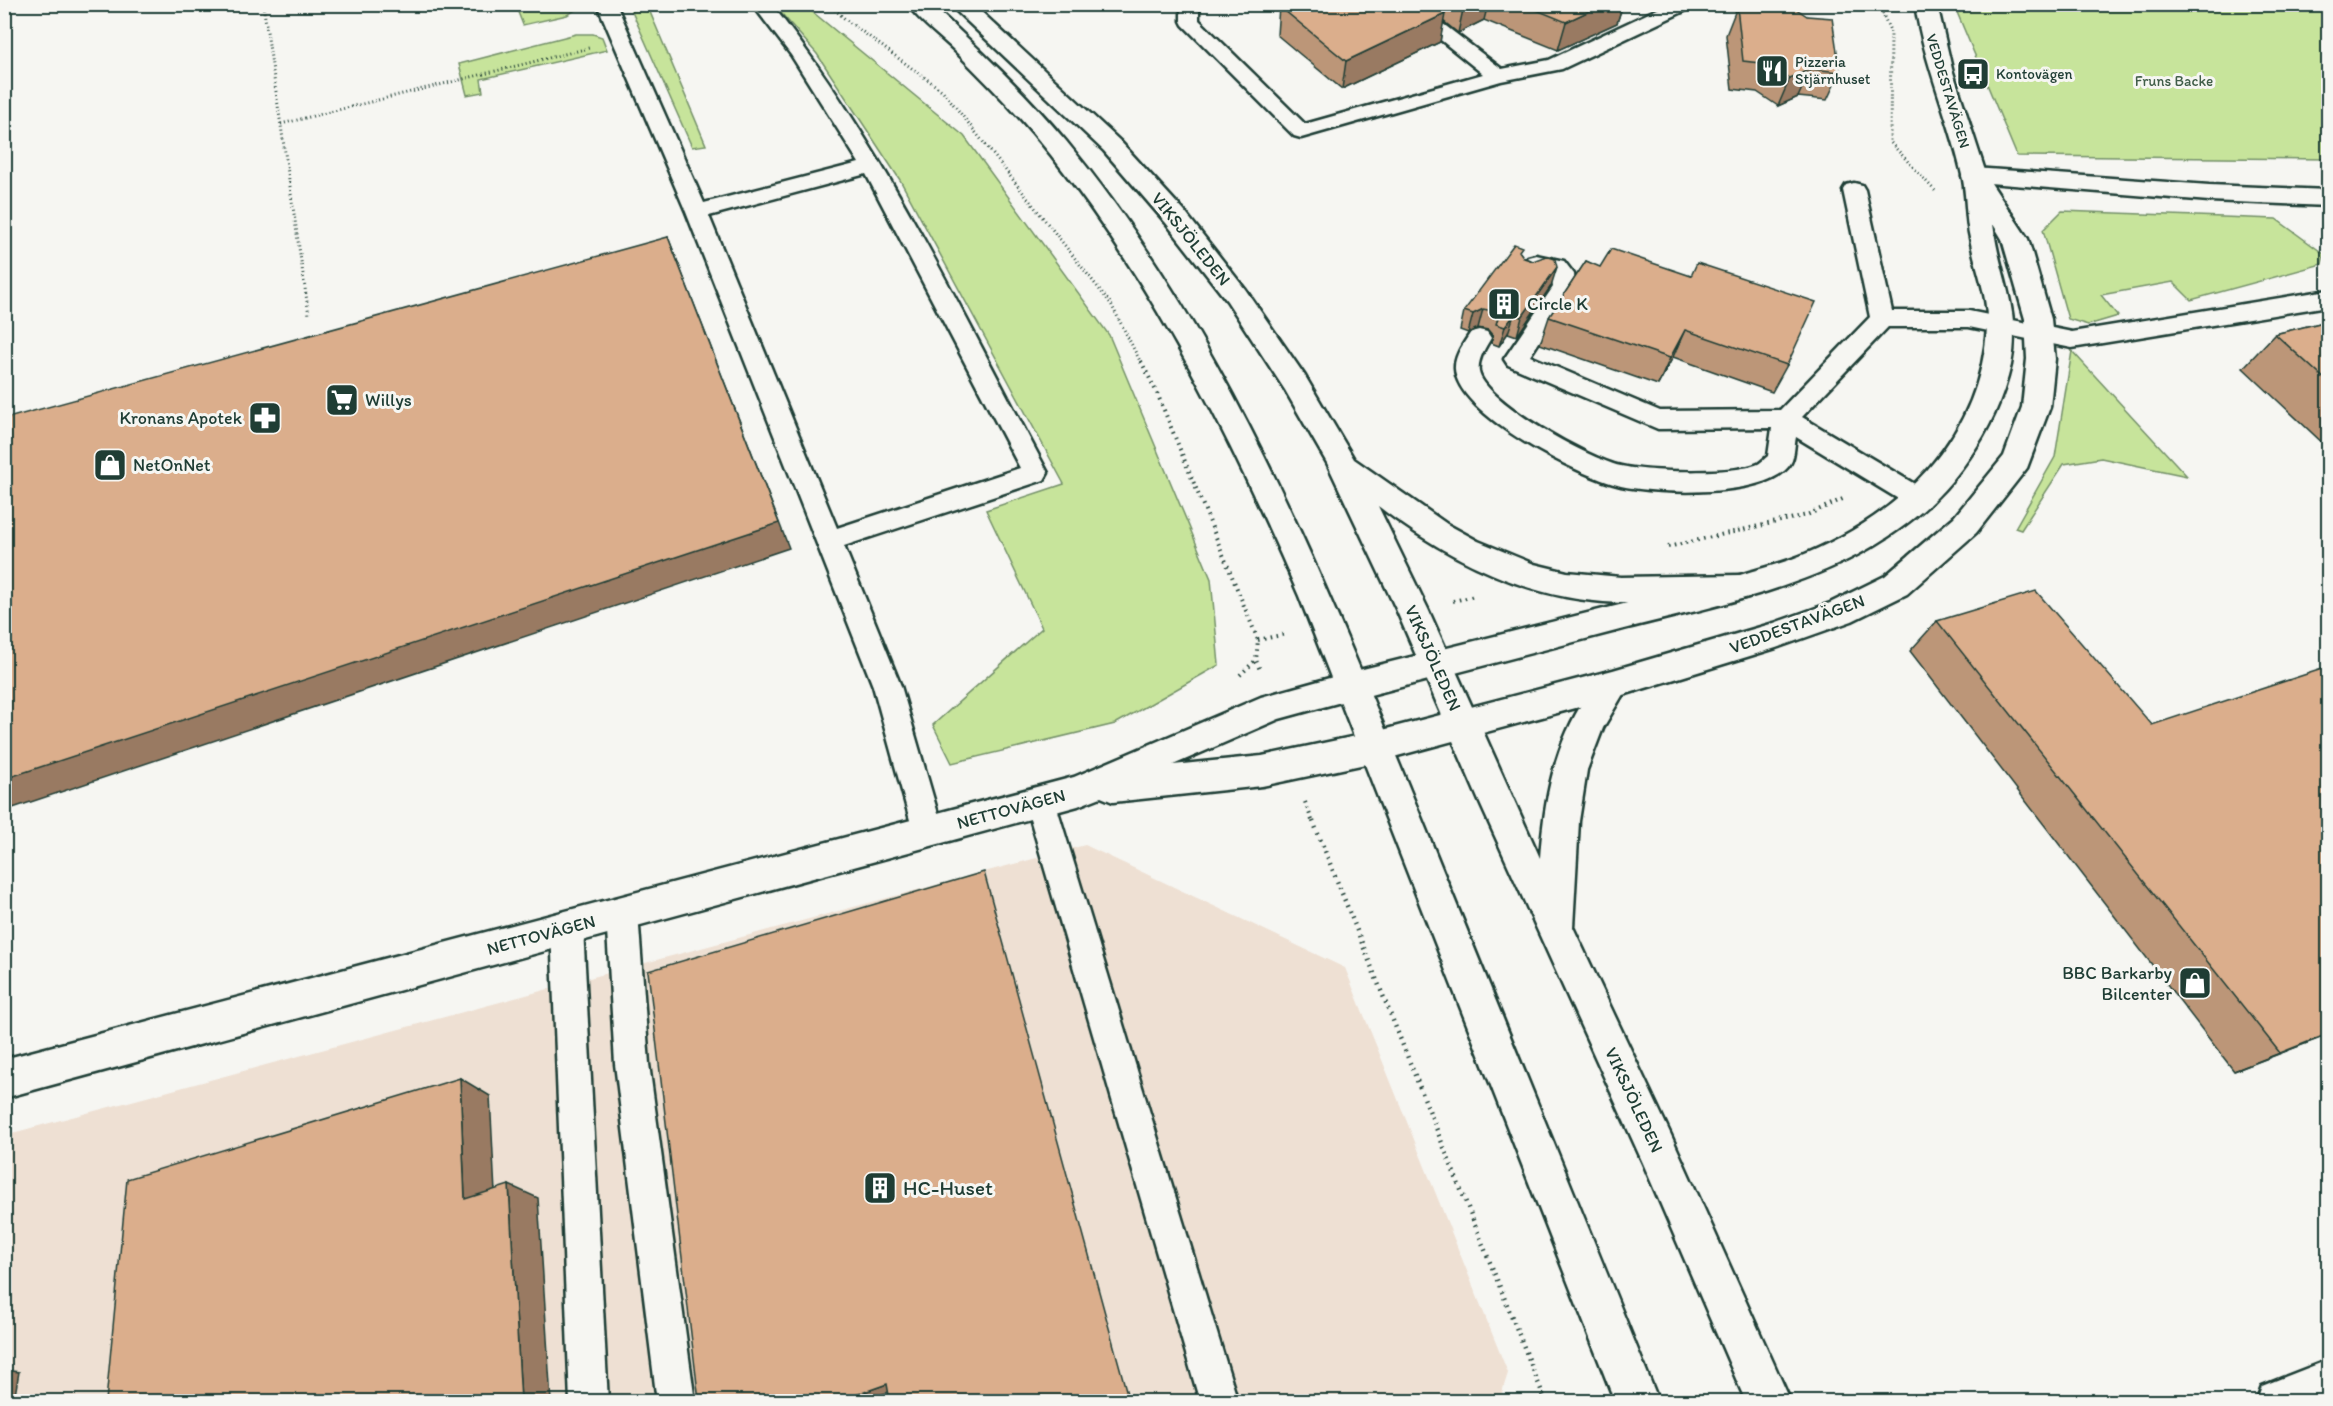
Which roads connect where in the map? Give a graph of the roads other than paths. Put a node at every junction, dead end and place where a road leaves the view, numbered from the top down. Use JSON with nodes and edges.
{"nodes":[{"id":1,"x":606,"y":4,"type":"edge"},
{"id":2,"x":761,"y":4,"type":"edge"},
{"id":3,"x":918,"y":4,"type":"edge"},
{"id":4,"x":960,"y":4,"type":"edge"},
{"id":5,"x":1190,"y":4,"type":"edge"},
{"id":6,"x":1406,"y":4,"type":"edge"},
{"id":7,"x":1684,"y":4,"type":"edge"},
{"id":8,"x":1926,"y":4,"type":"edge"},
{"id":9,"x":1498,"y":76,"type":"junction"},
{"id":10,"x":871,"y":166,"type":"junction"},
{"id":11,"x":1974,"y":176,"type":"junction"},
{"id":12,"x":1854,"y":190,"type":"dead end"},
{"id":13,"x":2328,"y":198,"type":"edge"},
{"id":14,"x":697,"y":212,"type":"junction"},
{"id":15,"x":1527,"y":270,"type":"edge"},
{"id":16,"x":2328,"y":298,"type":"edge"},
{"id":17,"x":1882,"y":319,"type":"junction"},
{"id":18,"x":2001,"y":324,"type":"junction"},
{"id":19,"x":2039,"y":333,"type":"junction"},
{"id":20,"x":1479,"y":338,"type":"dead end"},
{"id":21,"x":1786,"y":419,"type":"junction"},
{"id":22,"x":1341,"y":461,"type":"junction"},
{"id":23,"x":1919,"y":499,"type":"junction"},
{"id":24,"x":830,"y":541,"type":"junction"},
{"id":25,"x":1740,"y":587,"type":"junction"},
{"id":26,"x":1436,"y":663,"type":"junction"},
{"id":27,"x":1613,"y":684,"type":"junction"},
{"id":28,"x":1351,"y":686,"type":"junction"},
{"id":29,"x":1463,"y":724,"type":"junction"},
{"id":30,"x":1375,"y":747,"type":"junction"},
{"id":31,"x":1078,"y":791,"type":"junction"},
{"id":32,"x":1040,"y":801,"type":"junction"},
{"id":33,"x":928,"y":831,"type":"junction"},
{"id":34,"x":622,"y":913,"type":"junction"},
{"id":35,"x":567,"y":928,"type":"junction"},
{"id":36,"x":1555,"y":931,"type":"junction"},
{"id":37,"x":4,"y":1079,"type":"edge"},
{"id":38,"x":2328,"y":1382,"type":"edge"},
{"id":39,"x":590,"y":1401,"type":"edge"},
{"id":40,"x":676,"y":1401,"type":"edge"},
{"id":41,"x":1219,"y":1401,"type":"edge"},
{"id":42,"x":1637,"y":1401,"type":"edge"},
{"id":43,"x":1769,"y":1401,"type":"edge"},
{"id":44,"x":2278,"y":1401,"type":"edge"}],
"edges":[{"from":1,"to":14,"type":"lane"},
{"from":2,"to":10,"type":"lane"},
{"from":3,"to":28,"type":"street"},
{"from":4,"to":22,"type":"street","name":"VIKSJÖLEDEN"},
{"from":5,"to":9,"type":"lane"},
{"from":6,"to":9,"type":"lane"},
{"from":7,"to":9,"type":"lane"},
{"from":8,"to":11,"type":"street","name":"VEDDESTAVÄGEN"},
{"from":10,"to":14,"type":"lane"},
{"from":10,"to":24,"type":"lane"},
{"from":11,"to":13,"type":"street"},
{"from":11,"to":18,"type":"street","name":"VEDDESTAVÄGEN"},
{"from":11,"to":19,"type":"street","name":"VEDDESTAVÄGEN"},
{"from":12,"to":17,"type":"lane"},
{"from":14,"to":24,"type":"lane"},
{"from":15,"to":21,"type":"lane"},
{"from":16,"to":19,"type":"lane"},
{"from":17,"to":18,"type":"lane"},
{"from":17,"to":21,"type":"lane"},
{"from":18,"to":19,"type":"lane"},
{"from":18,"to":23,"type":"street","name":"VEDDESTAVÄGEN"},
{"from":19,"to":27,"type":"street","name":"VEDDESTAVÄGEN"},
{"from":20,"to":21,"type":"lane"},
{"from":21,"to":23,"type":"lane"},
{"from":22,"to":25,"type":"street"},
{"from":22,"to":26,"type":"street","name":"VIKSJÖLEDEN"},
{"from":23,"to":25,"type":"street","name":"VEDDESTAVÄGEN"},
{"from":24,"to":33,"type":"lane"},
{"from":25,"to":26,"type":"street","name":"VEDDESTAVÄGEN"},
{"from":26,"to":28,"type":"street","name":"VEDDESTAVÄGEN"},
{"from":26,"to":29,"type":"street","name":"VIKSJÖLEDEN"},
{"from":27,"to":29,"type":"street","name":"VEDDESTAVÄGEN"},
{"from":27,"to":36,"type":"street"},
{"from":28,"to":30,"type":"street"},
{"from":28,"to":31,"type":"street","name":"NETTOVÄGEN"},
{"from":29,"to":30,"type":"street","name":"VEDDESTAVÄGEN"},
{"from":29,"to":36,"type":"street","name":"VIKSJÖLEDEN"},
{"from":30,"to":31,"type":"street","name":"NETTOVÄGEN"},
{"from":30,"to":42,"type":"street"},
{"from":31,"to":32,"type":"street","name":"NETTOVÄGEN"},
{"from":32,"to":33,"type":"street","name":"NETTOVÄGEN"},
{"from":32,"to":41,"type":"lane"},
{"from":33,"to":34,"type":"street","name":"NETTOVÄGEN"},
{"from":34,"to":35,"type":"street","name":"NETTOVÄGEN"},
{"from":34,"to":40,"type":"lane"},
{"from":35,"to":37,"type":"street","name":"NETTOVÄGEN"},
{"from":35,"to":39,"type":"lane"},
{"from":36,"to":43,"type":"street","name":"VIKSJÖLEDEN"},
{"from":38,"to":44,"type":"street"}]}
